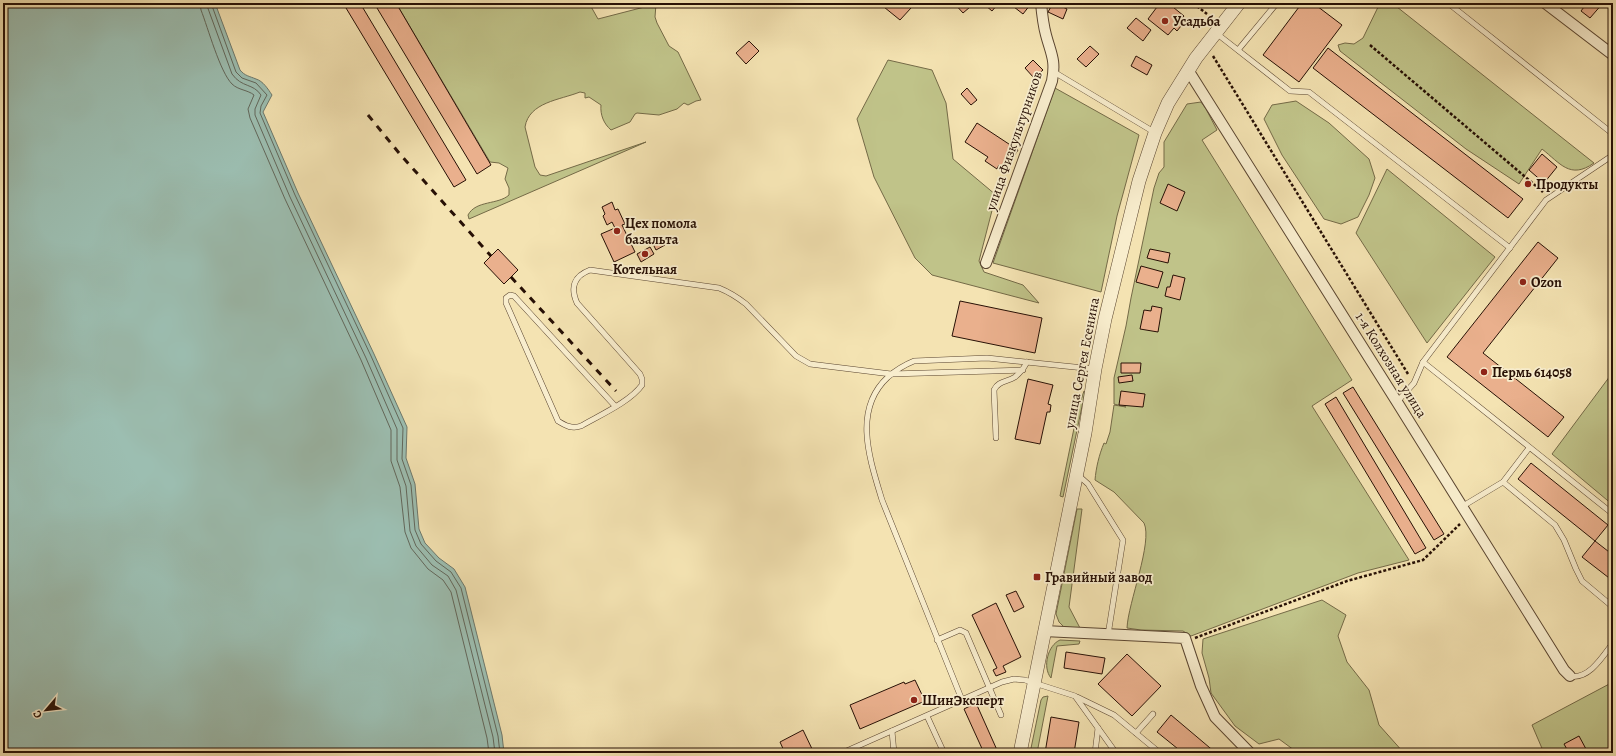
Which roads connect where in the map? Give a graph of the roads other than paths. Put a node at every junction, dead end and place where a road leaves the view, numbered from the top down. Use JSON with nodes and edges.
{"nodes":[{"id":1,"x":1041,"y":3,"type":"edge"},
{"id":2,"x":1239,"y":3,"type":"edge"},
{"id":3,"x":1277,"y":3,"type":"edge"},
{"id":4,"x":1448,"y":3,"type":"edge"},
{"id":5,"x":1552,"y":5,"type":"edge"},
{"id":6,"x":1215,"y":32,"type":"junction"},
{"id":7,"x":1238,"y":50,"type":"junction"},
{"id":8,"x":1613,"y":55,"type":"edge"},
{"id":9,"x":1188,"y":70,"type":"junction"},
{"id":10,"x":1054,"y":72,"type":"junction"},
{"id":11,"x":1155,"y":133,"type":"junction"},
{"id":12,"x":1613,"y":134,"type":"edge"},
{"id":13,"x":1613,"y":155,"type":"edge"},
{"id":14,"x":1510,"y":248,"type":"junction"},
{"id":15,"x":986,"y":263,"type":"dead end"},
{"id":16,"x":1027,"y":362,"type":"junction"},
{"id":17,"x":1423,"y":362,"type":"junction"},
{"id":18,"x":1095,"y":369,"type":"junction"},
{"id":19,"x":1023,"y":370,"type":"junction"},
{"id":20,"x":891,"y":374,"type":"junction"},
{"id":21,"x":1397,"y":402,"type":"junction"},
{"id":22,"x":615,"y":406,"type":"junction"},
{"id":23,"x":996,"y":438,"type":"dead end"},
{"id":24,"x":1529,"y":448,"type":"junction"},
{"id":25,"x":1077,"y":473,"type":"junction"},
{"id":26,"x":1503,"y":482,"type":"junction"},
{"id":27,"x":1463,"y":506,"type":"junction"},
{"id":28,"x":1613,"y":514,"type":"edge"},
{"id":29,"x":1613,"y":607,"type":"edge"},
{"id":30,"x":1044,"y":631,"type":"junction"},
{"id":31,"x":1108,"y":635,"type":"junction"},
{"id":32,"x":937,"y":640,"type":"junction"},
{"id":33,"x":1613,"y":643,"type":"edge"},
{"id":34,"x":1570,"y":676,"type":"joint"},
{"id":35,"x":1034,"y":682,"type":"junction"},
{"id":36,"x":990,"y":688,"type":"junction"},
{"id":37,"x":1075,"y":696,"type":"junction"},
{"id":38,"x":962,"y":700,"type":"junction"},
{"id":39,"x":1153,"y":714,"type":"dead end"},
{"id":40,"x":927,"y":716,"type":"junction"},
{"id":41,"x":1001,"y":716,"type":"dead end"},
{"id":42,"x":1098,"y":728,"type":"junction"},
{"id":43,"x":892,"y":731,"type":"junction"},
{"id":44,"x":1136,"y":733,"type":"junction"},
{"id":45,"x":842,"y":753,"type":"edge"},
{"id":46,"x":894,"y":753,"type":"edge"},
{"id":47,"x":944,"y":753,"type":"edge"},
{"id":48,"x":1020,"y":753,"type":"edge"},
{"id":49,"x":1095,"y":753,"type":"edge"},
{"id":50,"x":1116,"y":753,"type":"edge"},
{"id":51,"x":1160,"y":753,"type":"edge"},
{"id":52,"x":1250,"y":753,"type":"edge"}],
"edges":[{"from":1,"to":10,"type":"street","name":"улица Физкультурников"},
{"from":2,"to":6,"type":"street","name":"улица Сергея Есенина"},
{"from":3,"to":7,"type":"lane"},
{"from":4,"to":12,"type":"lane"},
{"from":5,"to":8,"type":"street"},
{"from":6,"to":7,"type":"lane"},
{"from":6,"to":9,"type":"street","name":"улица Сергея Есенина"},
{"from":7,"to":14,"type":"lane"},
{"from":9,"to":11,"type":"street","name":"улица Сергея Есенина"},
{"from":9,"to":21,"type":"street","name":"1-я Колхозная улица"},
{"from":10,"to":11,"type":"lane"},
{"from":10,"to":15,"type":"street","name":"улица Физкультурников"},
{"from":11,"to":18,"type":"street","name":"улица Сергея Есенина"},
{"from":13,"to":14,"type":"lane"},
{"from":14,"to":17,"type":"lane"},
{"from":16,"to":18,"type":"lane"},
{"from":16,"to":19,"type":"lane"},
{"from":16,"to":20,"type":"lane"},
{"from":17,"to":21,"type":"lane"},
{"from":17,"to":24,"type":"lane"},
{"from":18,"to":25,"type":"street","name":"улица Сергея Есенина"},
{"from":19,"to":20,"type":"lane"},
{"from":19,"to":23,"type":"lane"},
{"from":20,"to":22,"type":"lane"},
{"from":20,"to":32,"type":"lane"},
{"from":21,"to":27,"type":"street","name":"1-я Колхозная улица"},
{"from":22,"to":22,"type":"lane"},
{"from":24,"to":26,"type":"lane"},
{"from":24,"to":28,"type":"lane"},
{"from":25,"to":30,"type":"street","name":"улица Сергея Есенина"},
{"from":25,"to":31,"type":"lane"},
{"from":26,"to":27,"type":"lane"},
{"from":26,"to":29,"type":"lane"},
{"from":27,"to":34,"type":"street","name":"1-я Колхозная улица"},
{"from":30,"to":31,"type":"street"},
{"from":30,"to":35,"type":"street","name":"улица Сергея Есенина"},
{"from":31,"to":52,"type":"street"},
{"from":32,"to":36,"type":"lane"},
{"from":32,"to":38,"type":"lane"},
{"from":33,"to":34,"type":"lane"},
{"from":35,"to":36,"type":"lane"},
{"from":35,"to":37,"type":"lane"},
{"from":35,"to":48,"type":"street","name":"улица Сергея Есенина"},
{"from":36,"to":38,"type":"lane"},
{"from":36,"to":41,"type":"lane"},
{"from":37,"to":42,"type":"lane"},
{"from":37,"to":44,"type":"lane"},
{"from":38,"to":40,"type":"lane"},
{"from":39,"to":44,"type":"lane"},
{"from":40,"to":43,"type":"lane"},
{"from":40,"to":47,"type":"lane"},
{"from":42,"to":49,"type":"lane"},
{"from":42,"to":50,"type":"lane"},
{"from":43,"to":45,"type":"lane"},
{"from":43,"to":46,"type":"lane"},
{"from":44,"to":51,"type":"lane"}]}
